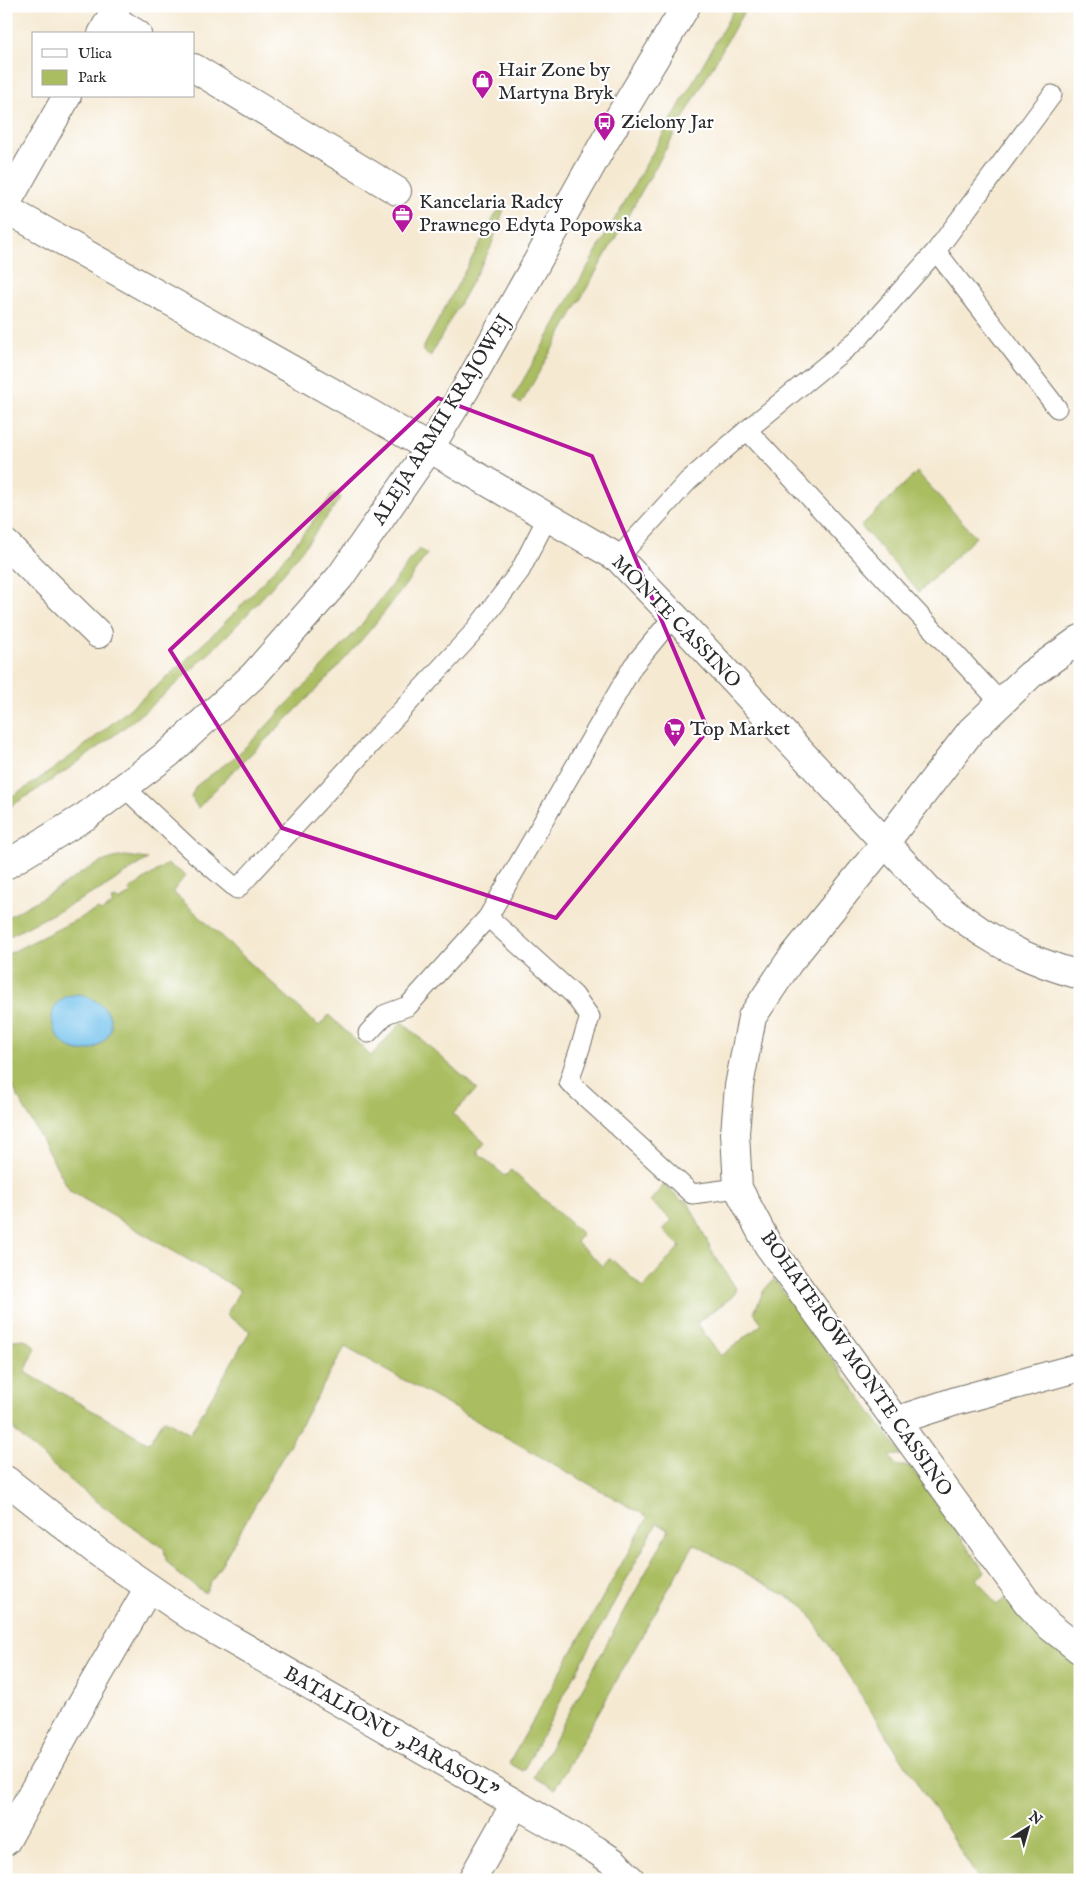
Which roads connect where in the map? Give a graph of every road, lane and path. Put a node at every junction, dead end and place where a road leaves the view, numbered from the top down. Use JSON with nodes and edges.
{"nodes":[{"id":1,"x":686,"y":6,"type":"edge"},
{"id":2,"x":110,"y":19,"type":"edge"},
{"id":3,"x":133,"y":32,"type":"edge"},
{"id":4,"x":195,"y":69,"type":"edge"},
{"id":5,"x":1052,"y":95,"type":"dead end"},
{"id":6,"x":66,"y":98,"type":"edge"},
{"id":7,"x":397,"y":191,"type":"dead end"},
{"id":8,"x":6,"y":204,"type":"edge"},
{"id":9,"x":6,"y":208,"type":"edge"},
{"id":10,"x":936,"y":251,"type":"junction"},
{"id":11,"x":1057,"y":408,"type":"dead end"},
{"id":12,"x":747,"y":430,"type":"junction"},
{"id":13,"x":429,"y":449,"type":"junction"},
{"id":14,"x":548,"y":516,"type":"junction"},
{"id":15,"x":6,"y":544,"type":"edge"},
{"id":16,"x":618,"y":558,"type":"junction"},
{"id":17,"x":674,"y":616,"type":"junction"},
{"id":18,"x":98,"y":634,"type":"dead end"},
{"id":19,"x":1080,"y":639,"type":"edge"},
{"id":20,"x":1001,"y":703,"type":"junction"},
{"id":21,"x":124,"y":787,"type":"junction"},
{"id":22,"x":885,"y":843,"type":"junction"},
{"id":23,"x":6,"y":865,"type":"edge"},
{"id":24,"x":488,"y":917,"type":"junction"},
{"id":25,"x":1080,"y":975,"type":"edge"},
{"id":26,"x":368,"y":1033,"type":"dead end"},
{"id":27,"x":738,"y":1188,"type":"junction"},
{"id":28,"x":1080,"y":1367,"type":"edge"},
{"id":29,"x":895,"y":1421,"type":"junction"},
{"id":30,"x":6,"y":1480,"type":"edge"},
{"id":31,"x":148,"y":1588,"type":"junction"},
{"id":32,"x":1080,"y":1650,"type":"edge"},
{"id":33,"x":515,"y":1804,"type":"junction"},
{"id":34,"x":6,"y":1841,"type":"edge"},
{"id":35,"x":472,"y":1880,"type":"edge"},
{"id":36,"x":631,"y":1880,"type":"edge"}],
"edges":[{"from":1,"to":13,"type":"street","name":"ALEJA ARMII KRAJOWEJ"},
{"from":2,"to":3,"type":"street"},
{"from":4,"to":7,"type":"street"},
{"from":5,"to":10,"type":"lane"},
{"from":6,"to":8,"type":"street"},
{"from":9,"to":13,"type":"street","name":"MONTE CASSINO"},
{"from":10,"to":11,"type":"lane"},
{"from":10,"to":12,"type":"lane"},
{"from":12,"to":16,"type":"lane"},
{"from":12,"to":20,"type":"lane"},
{"from":13,"to":14,"type":"street","name":"MONTE CASSINO"},
{"from":13,"to":21,"type":"street","name":"ALEJA ARMII KRAJOWEJ"},
{"from":14,"to":16,"type":"street","name":"MONTE CASSINO"},
{"from":14,"to":21,"type":"lane"},
{"from":15,"to":18,"type":"street"},
{"from":16,"to":17,"type":"street","name":"MONTE CASSINO"},
{"from":17,"to":22,"type":"street","name":"MONTE CASSINO"},
{"from":17,"to":24,"type":"lane"},
{"from":19,"to":20,"type":"street","name":"BOHATERÓW MONTE CASSINO"},
{"from":20,"to":22,"type":"street","name":"BOHATERÓW MONTE CASSINO"},
{"from":21,"to":23,"type":"street","name":"ALEJA ARMII KRAJOWEJ"},
{"from":22,"to":25,"type":"street","name":"MONTE CASSINO"},
{"from":22,"to":27,"type":"street","name":"BOHATERÓW MONTE CASSINO"},
{"from":24,"to":26,"type":"lane"},
{"from":24,"to":27,"type":"lane"},
{"from":27,"to":29,"type":"street","name":"BOHATERÓW MONTE CASSINO"},
{"from":28,"to":29,"type":"street"},
{"from":29,"to":32,"type":"street","name":"BOHATERÓW MONTE CASSINO"},
{"from":30,"to":31,"type":"street","name":"BATALIONU „PARASOL”"},
{"from":31,"to":33,"type":"street","name":"BATALIONU „PARASOL”"},
{"from":31,"to":34,"type":"street"},
{"from":33,"to":35,"type":"street"},
{"from":33,"to":36,"type":"street","name":"BATALIONU „PARASOL”"}]}
